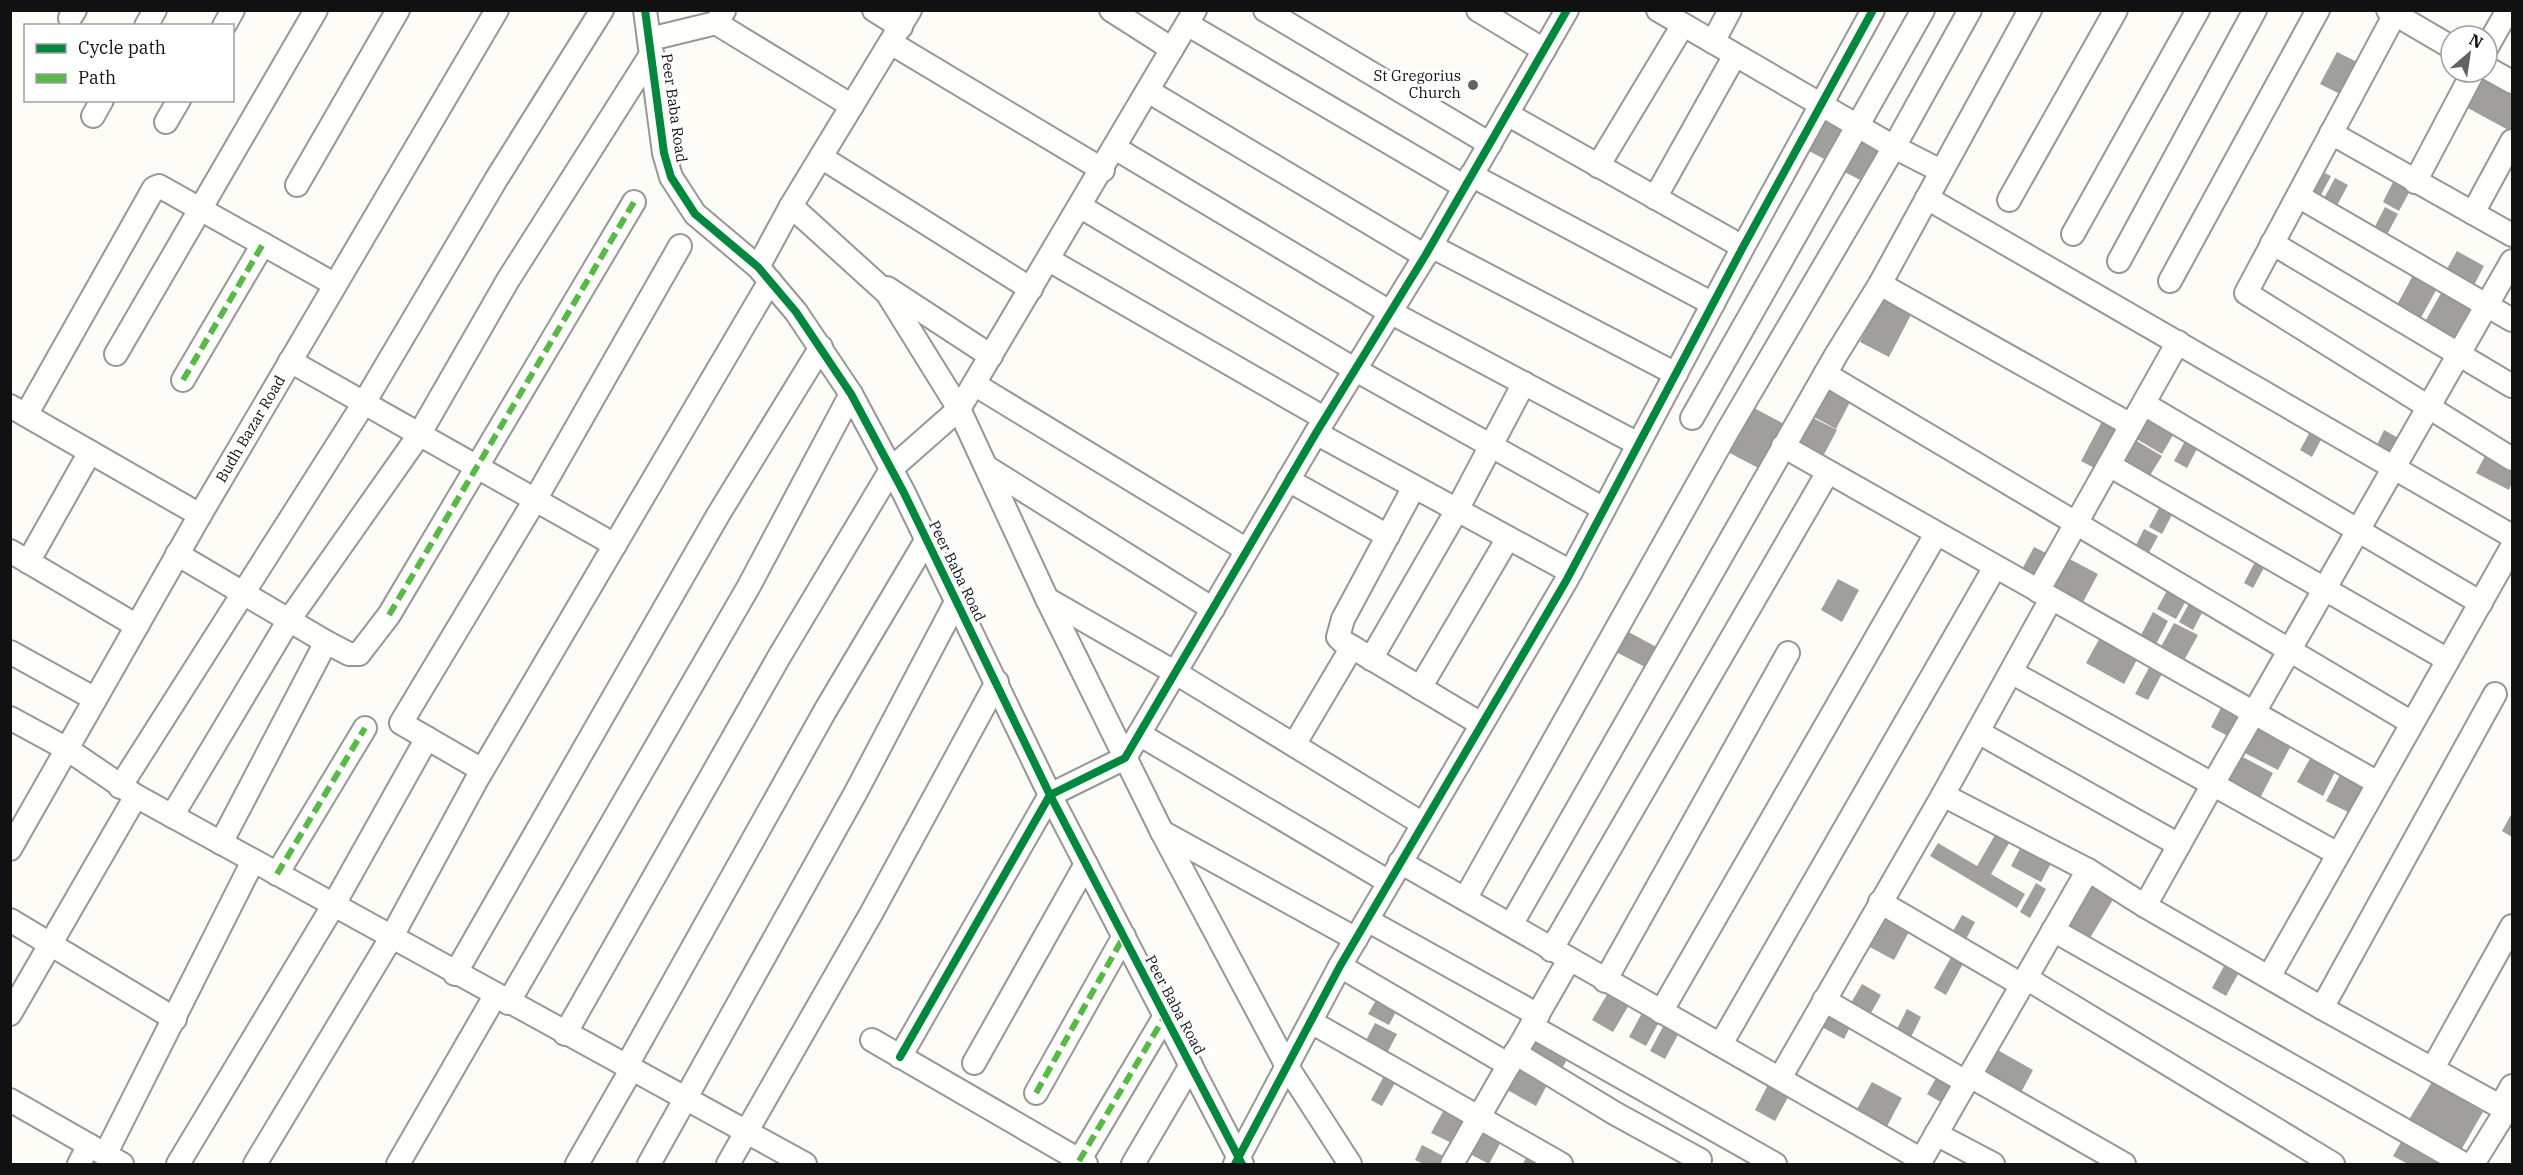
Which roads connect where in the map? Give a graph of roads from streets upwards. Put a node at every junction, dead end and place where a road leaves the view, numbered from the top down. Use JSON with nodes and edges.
{"nodes":[{"id":1,"x":155,"y":10,"type":"edge"},
{"id":2,"x":232,"y":10,"type":"edge"},
{"id":3,"x":316,"y":10,"type":"edge"},
{"id":4,"x":398,"y":10,"type":"edge"},
{"id":5,"x":602,"y":10,"type":"edge"},
{"id":6,"x":645,"y":10,"type":"edge"},
{"id":7,"x":874,"y":10,"type":"edge"},
{"id":8,"x":1265,"y":10,"type":"edge"},
{"id":9,"x":1478,"y":10,"type":"edge"},
{"id":10,"x":1567,"y":10,"type":"edge"},
{"id":11,"x":1659,"y":10,"type":"edge"},
{"id":12,"x":1730,"y":10,"type":"edge"},
{"id":13,"x":1873,"y":10,"type":"edge"},
{"id":14,"x":1923,"y":10,"type":"edge"},
{"id":15,"x":1970,"y":10,"type":"edge"},
{"id":16,"x":2030,"y":10,"type":"edge"},
{"id":17,"x":2116,"y":10,"type":"edge"},
{"id":18,"x":2198,"y":10,"type":"edge"},
{"id":19,"x":2255,"y":10,"type":"edge"},
{"id":20,"x":2318,"y":10,"type":"edge"},
{"id":21,"x":2508,"y":10,"type":"edge"},
{"id":22,"x":1115,"y":11,"type":"edge"},
{"id":23,"x":494,"y":12,"type":"edge"},
{"id":24,"x":2391,"y":12,"type":"edge"},
{"id":25,"x":720,"y":17,"type":"edge"},
{"id":26,"x":1191,"y":17,"type":"edge"},
{"id":27,"x":147,"y":24,"type":"edge"},
{"id":28,"x":225,"y":24,"type":"edge"},
{"id":29,"x":1683,"y":25,"type":"junction"},
{"id":30,"x":2499,"y":26,"type":"edge"},
{"id":31,"x":901,"y":27,"type":"edge"},
{"id":32,"x":2439,"y":40,"type":"edge"},
{"id":33,"x":1713,"y":42,"type":"junction"},
{"id":34,"x":651,"y":46,"type":"junction"},
{"id":35,"x":1172,"y":49,"type":"junction"},
{"id":36,"x":1545,"y":50,"type":"junction"},
{"id":37,"x":1735,"y":55,"type":"junction"},
{"id":38,"x":2467,"y":84,"type":"edge"},
{"id":39,"x":1148,"y":91,"type":"junction"},
{"id":40,"x":178,"y":102,"type":"edge"},
{"id":41,"x":1821,"y":104,"type":"junction"},
{"id":42,"x":852,"y":106,"type":"junction"},
{"id":43,"x":1507,"y":114,"type":"junction"},
{"id":44,"x":166,"y":122,"type":"dead end"},
{"id":45,"x":1859,"y":126,"type":"junction"},
{"id":46,"x":2331,"y":134,"type":"junction"},
{"id":47,"x":2512,"y":141,"type":"edge"},
{"id":48,"x":1490,"y":144,"type":"junction"},
{"id":49,"x":1894,"y":147,"type":"junction"},
{"id":50,"x":1115,"y":148,"type":"junction"},
{"id":51,"x":821,"y":157,"type":"junction"},
{"id":52,"x":1598,"y":166,"type":"junction"},
{"id":53,"x":1102,"y":170,"type":"junction"},
{"id":54,"x":1941,"y":171,"type":"junction"},
{"id":55,"x":1468,"y":181,"type":"junction"},
{"id":56,"x":2415,"y":182,"type":"junction"},
{"id":57,"x":297,"y":185,"type":"dead end"},
{"id":58,"x":2298,"y":196,"type":"junction"},
{"id":59,"x":1655,"y":198,"type":"junction"},
{"id":60,"x":1927,"y":198,"type":"junction"},
{"id":61,"x":2009,"y":200,"type":"dead end"},
{"id":62,"x":634,"y":201,"type":"dead end"},
{"id":63,"x":792,"y":206,"type":"junction"},
{"id":64,"x":1081,"y":207,"type":"junction"},
{"id":65,"x":199,"y":210,"type":"junction"},
{"id":66,"x":2473,"y":213,"type":"junction"},
{"id":67,"x":2073,"y":234,"type":"dead end"},
{"id":68,"x":2512,"y":236,"type":"edge"},
{"id":69,"x":2272,"y":243,"type":"junction"},
{"id":70,"x":263,"y":244,"type":"junction"},
{"id":71,"x":680,"y":246,"type":"dead end"},
{"id":72,"x":1743,"y":247,"type":"junction"},
{"id":73,"x":1428,"y":251,"type":"junction"},
{"id":74,"x":1049,"y":260,"type":"junction"},
{"id":75,"x":2119,"y":261,"type":"dead end"},
{"id":76,"x":2512,"y":261,"type":"edge"},
{"id":77,"x":764,"y":274,"type":"junction"},
{"id":78,"x":868,"y":276,"type":"junction"},
{"id":79,"x":2170,"y":281,"type":"dead end"},
{"id":80,"x":334,"y":284,"type":"junction"},
{"id":81,"x":1880,"y":284,"type":"junction"},
{"id":82,"x":1031,"y":289,"type":"junction"},
{"id":83,"x":1713,"y":304,"type":"junction"},
{"id":84,"x":2487,"y":306,"type":"junction"},
{"id":85,"x":1388,"y":311,"type":"junction"},
{"id":86,"x":2512,"y":320,"type":"edge"},
{"id":87,"x":2178,"y":342,"type":"junction"},
{"id":88,"x":821,"y":347,"type":"junction"},
{"id":89,"x":116,"y":354,"type":"dead end"},
{"id":90,"x":2460,"y":354,"type":"junction"},
{"id":91,"x":991,"y":356,"type":"junction"},
{"id":92,"x":290,"y":361,"type":"junction"},
{"id":93,"x":1354,"y":369,"type":"junction"},
{"id":94,"x":1676,"y":374,"type":"junction"},
{"id":95,"x":1825,"y":374,"type":"junction"},
{"id":96,"x":183,"y":380,"type":"dead end"},
{"id":97,"x":1524,"y":383,"type":"junction"},
{"id":98,"x":974,"y":384,"type":"junction"},
{"id":99,"x":2512,"y":386,"type":"edge"},
{"id":100,"x":851,"y":394,"type":"junction"},
{"id":101,"x":364,"y":403,"type":"junction"},
{"id":102,"x":2144,"y":404,"type":"junction"},
{"id":103,"x":2430,"y":408,"type":"junction"},
{"id":104,"x":959,"y":409,"type":"junction"},
{"id":105,"x":18,"y":411,"type":"edge"},
{"id":106,"x":1692,"y":418,"type":"dead end"},
{"id":107,"x":2131,"y":425,"type":"junction"},
{"id":108,"x":1320,"y":426,"type":"junction"},
{"id":109,"x":419,"y":435,"type":"junction"},
{"id":110,"x":1638,"y":444,"type":"junction"},
{"id":111,"x":1492,"y":446,"type":"junction"},
{"id":112,"x":1784,"y":446,"type":"junction"},
{"id":113,"x":90,"y":452,"type":"junction"},
{"id":114,"x":2512,"y":459,"type":"edge"},
{"id":115,"x":2109,"y":465,"type":"junction"},
{"id":116,"x":476,"y":466,"type":"junction"},
{"id":117,"x":892,"y":468,"type":"junction"},
{"id":118,"x":988,"y":468,"type":"junction"},
{"id":119,"x":2396,"y":468,"type":"junction"},
{"id":120,"x":1828,"y":472,"type":"junction"},
{"id":121,"x":1288,"y":480,"type":"junction"},
{"id":122,"x":1414,"y":487,"type":"junction"},
{"id":123,"x":536,"y":500,"type":"junction"},
{"id":124,"x":1604,"y":509,"type":"junction"},
{"id":125,"x":1457,"y":510,"type":"junction"},
{"id":126,"x":200,"y":515,"type":"junction"},
{"id":127,"x":2077,"y":523,"type":"junction"},
{"id":128,"x":2360,"y":530,"type":"junction"},
{"id":129,"x":1936,"y":534,"type":"junction"},
{"id":130,"x":1388,"y":536,"type":"junction"},
{"id":131,"x":2512,"y":536,"type":"edge"},
{"id":132,"x":1508,"y":538,"type":"junction"},
{"id":133,"x":927,"y":539,"type":"junction"},
{"id":134,"x":615,"y":546,"type":"junction"},
{"id":135,"x":2512,"y":547,"type":"edge"},
{"id":136,"x":1247,"y":550,"type":"junction"},
{"id":137,"x":177,"y":554,"type":"junction"},
{"id":138,"x":19,"y":556,"type":"edge"},
{"id":139,"x":1995,"y":567,"type":"junction"},
{"id":140,"x":1571,"y":572,"type":"junction"},
{"id":141,"x":2326,"y":590,"type":"junction"},
{"id":142,"x":242,"y":593,"type":"junction"},
{"id":143,"x":2045,"y":595,"type":"junction"},
{"id":144,"x":1047,"y":599,"type":"junction"},
{"id":145,"x":957,"y":600,"type":"junction"},
{"id":146,"x":2481,"y":603,"type":"junction"},
{"id":147,"x":1213,"y":609,"type":"junction"},
{"id":148,"x":289,"y":620,"type":"junction"},
{"id":149,"x":137,"y":626,"type":"junction"},
{"id":150,"x":326,"y":642,"type":"junction"},
{"id":151,"x":1352,"y":647,"type":"junction"},
{"id":152,"x":2292,"y":650,"type":"junction"},
{"id":153,"x":1788,"y":653,"type":"dead end"},
{"id":154,"x":13,"y":659,"type":"edge"},
{"id":155,"x":1371,"y":659,"type":"junction"},
{"id":156,"x":2448,"y":660,"type":"junction"},
{"id":157,"x":2011,"y":672,"type":"junction"},
{"id":158,"x":1176,"y":673,"type":"junction"},
{"id":159,"x":997,"y":682,"type":"junction"},
{"id":160,"x":1420,"y":688,"type":"junction"},
{"id":161,"x":2495,"y":694,"type":"dead end"},
{"id":162,"x":95,"y":699,"type":"junction"},
{"id":163,"x":2255,"y":714,"type":"junction"},
{"id":164,"x":10,"y":718,"type":"edge"},
{"id":165,"x":2412,"y":723,"type":"junction"},
{"id":166,"x":1482,"y":724,"type":"junction"},
{"id":167,"x":365,"y":728,"type":"dead end"},
{"id":168,"x":1978,"y":732,"type":"junction"},
{"id":169,"x":1139,"y":734,"type":"junction"},
{"id":170,"x":427,"y":738,"type":"junction"},
{"id":171,"x":1294,"y":745,"type":"junction"},
{"id":172,"x":67,"y":749,"type":"junction"},
{"id":173,"x":1125,"y":758,"type":"junction"},
{"id":174,"x":482,"y":770,"type":"junction"},
{"id":175,"x":2378,"y":783,"type":"junction"},
{"id":176,"x":2212,"y":784,"type":"junction"},
{"id":177,"x":128,"y":791,"type":"junction"},
{"id":178,"x":1050,"y":795,"type":"junction"},
{"id":179,"x":1943,"y":795,"type":"junction"},
{"id":180,"x":172,"y":816,"type":"junction"},
{"id":181,"x":1423,"y":824,"type":"junction"},
{"id":182,"x":1162,"y":832,"type":"junction"},
{"id":183,"x":221,"y":843,"type":"junction"},
{"id":184,"x":2179,"y":846,"type":"junction"},
{"id":185,"x":10,"y":849,"type":"edge"},
{"id":186,"x":2338,"y":854,"type":"junction"},
{"id":187,"x":253,"y":861,"type":"junction"},
{"id":188,"x":1400,"y":862,"type":"junction"},
{"id":189,"x":1086,"y":864,"type":"junction"},
{"id":190,"x":2088,"y":870,"type":"junction"},
{"id":191,"x":277,"y":874,"type":"junction"},
{"id":192,"x":1389,"y":882,"type":"junction"},
{"id":193,"x":1465,"y":898,"type":"junction"},
{"id":194,"x":1880,"y":902,"type":"junction"},
{"id":195,"x":333,"y":906,"type":"junction"},
{"id":196,"x":2145,"y":906,"type":"junction"},
{"id":197,"x":10,"y":920,"type":"edge"},
{"id":198,"x":1511,"y":925,"type":"junction"},
{"id":199,"x":2512,"y":926,"type":"edge"},
{"id":200,"x":1361,"y":930,"type":"junction"},
{"id":201,"x":2053,"y":930,"type":"junction"},
{"id":202,"x":1124,"y":936,"type":"junction"},
{"id":203,"x":391,"y":938,"type":"junction"},
{"id":204,"x":52,"y":945,"type":"junction"},
{"id":205,"x":1560,"y":955,"type":"junction"},
{"id":206,"x":1340,"y":966,"type":"junction"},
{"id":207,"x":455,"y":974,"type":"junction"},
{"id":208,"x":2269,"y":977,"type":"junction"},
{"id":209,"x":1605,"y":981,"type":"junction"},
{"id":210,"x":2024,"y":982,"type":"junction"},
{"id":211,"x":502,"y":1000,"type":"junction"},
{"id":212,"x":1824,"y":1000,"type":"junction"},
{"id":213,"x":2322,"y":1008,"type":"junction"},
{"id":214,"x":1661,"y":1012,"type":"junction"},
{"id":215,"x":10,"y":1014,"type":"edge"},
{"id":216,"x":1165,"y":1016,"type":"junction"},
{"id":217,"x":175,"y":1019,"type":"junction"},
{"id":218,"x":1534,"y":1021,"type":"junction"},
{"id":219,"x":1311,"y":1022,"type":"junction"},
{"id":220,"x":565,"y":1034,"type":"junction"},
{"id":221,"x":872,"y":1040,"type":"dead end"},
{"id":222,"x":1721,"y":1044,"type":"junction"},
{"id":223,"x":900,"y":1058,"type":"junction"},
{"id":224,"x":1512,"y":1059,"type":"junction"},
{"id":225,"x":974,"y":1063,"type":"dead end"},
{"id":226,"x":1191,"y":1065,"type":"junction"},
{"id":227,"x":1288,"y":1068,"type":"junction"},
{"id":228,"x":2433,"y":1068,"type":"junction"},
{"id":229,"x":628,"y":1069,"type":"junction"},
{"id":230,"x":1780,"y":1078,"type":"junction"},
{"id":231,"x":1968,"y":1079,"type":"junction"},
{"id":232,"x":2512,"y":1086,"type":"edge"},
{"id":233,"x":1036,"y":1094,"type":"dead end"},
{"id":234,"x":685,"y":1099,"type":"junction"},
{"id":235,"x":10,"y":1100,"type":"edge"},
{"id":236,"x":2506,"y":1110,"type":"edge"},
{"id":237,"x":1479,"y":1119,"type":"junction"},
{"id":238,"x":1717,"y":1131,"type":"junction"},
{"id":239,"x":747,"y":1133,"type":"junction"},
{"id":240,"x":1936,"y":1134,"type":"junction"},
{"id":241,"x":99,"y":1157,"type":"edge"},
{"id":242,"x":1698,"y":1162,"type":"edge"},
{"id":243,"x":1920,"y":1162,"type":"edge"},
{"id":244,"x":1083,"y":1163,"type":"edge"},
{"id":245,"x":1238,"y":1163,"type":"edge"},
{"id":246,"x":178,"y":1164,"type":"edge"},
{"id":247,"x":255,"y":1164,"type":"edge"},
{"id":248,"x":398,"y":1164,"type":"edge"},
{"id":249,"x":577,"y":1164,"type":"edge"},
{"id":250,"x":649,"y":1164,"type":"edge"},
{"id":251,"x":728,"y":1164,"type":"edge"},
{"id":252,"x":805,"y":1164,"type":"edge"},
{"id":253,"x":1133,"y":1164,"type":"edge"},
{"id":254,"x":1350,"y":1164,"type":"edge"},
{"id":255,"x":1452,"y":1164,"type":"edge"},
{"id":256,"x":1561,"y":1164,"type":"edge"},
{"id":257,"x":1775,"y":1164,"type":"edge"},
{"id":258,"x":1993,"y":1164,"type":"edge"},
{"id":259,"x":2124,"y":1164,"type":"edge"},
{"id":260,"x":2333,"y":1164,"type":"edge"},
{"id":261,"x":2464,"y":1164,"type":"edge"},
{"id":262,"x":2473,"y":1164,"type":"edge"}],
"edges":[{"from":1,"to":27,"type":"street"},
{"from":2,"to":28,"type":"street"},
{"from":3,"to":65,"type":"street"},
{"from":4,"to":57,"type":"street"},
{"from":5,"to":101,"type":"street"},
{"from":6,"to":34,"type":"street","name":"Peer Baba Road"},
{"from":7,"to":31,"type":"street"},
{"from":8,"to":48,"type":"street"},
{"from":9,"to":36,"type":"street"},
{"from":10,"to":36,"type":"street"},
{"from":11,"to":29,"type":"street"},
{"from":12,"to":33,"type":"street"},
{"from":13,"to":41,"type":"street"},
{"from":14,"to":45,"type":"street"},
{"from":15,"to":49,"type":"street"},
{"from":16,"to":54,"type":"street"},
{"from":17,"to":61,"type":"street"},
{"from":18,"to":67,"type":"street"},
{"from":19,"to":75,"type":"street"},
{"from":20,"to":79,"type":"street"},
{"from":21,"to":30,"type":"street"},
{"from":22,"to":35,"type":"street"},
{"from":23,"to":80,"type":"street","name":"Budh Bazar Road"},
{"from":24,"to":32,"type":"street"},
{"from":24,"to":46,"type":"street"},
{"from":25,"to":34,"type":"street"},
{"from":25,"to":42,"type":"street"},
{"from":26,"to":35,"type":"street"},
{"from":26,"to":55,"type":"street"},
{"from":29,"to":33,"type":"street"},
{"from":29,"to":52,"type":"street"},
{"from":31,"to":42,"type":"street"},
{"from":31,"to":53,"type":"street"},
{"from":33,"to":37,"type":"street"},
{"from":34,"to":77,"type":"street","name":"Peer Baba Road"},
{"from":34,"to":109,"type":"street"},
{"from":35,"to":39,"type":"street"},
{"from":36,"to":43,"type":"street"},
{"from":37,"to":41,"type":"street"},
{"from":37,"to":59,"type":"street"},
{"from":38,"to":56,"type":"street"},
{"from":39,"to":50,"type":"street"},
{"from":39,"to":73,"type":"street"},
{"from":40,"to":44,"type":"street"},
{"from":41,"to":45,"type":"street"},
{"from":41,"to":72,"type":"street"},
{"from":42,"to":51,"type":"street"},
{"from":43,"to":48,"type":"street"},
{"from":43,"to":52,"type":"street"},
{"from":45,"to":49,"type":"street"},
{"from":45,"to":106,"type":"street"},
{"from":46,"to":56,"type":"street"},
{"from":46,"to":58,"type":"street"},
{"from":47,"to":66,"type":"street"},
{"from":48,"to":55,"type":"street"},
{"from":49,"to":54,"type":"street"},
{"from":49,"to":193,"type":"street"},
{"from":50,"to":53,"type":"street"},
{"from":50,"to":85,"type":"street"},
{"from":51,"to":63,"type":"street"},
{"from":51,"to":82,"type":"street"},
{"from":52,"to":59,"type":"street"},
{"from":53,"to":64,"type":"street"},
{"from":54,"to":60,"type":"street"},
{"from":55,"to":73,"type":"street"},
{"from":55,"to":83,"type":"street"},
{"from":56,"to":66,"type":"street"},
{"from":58,"to":69,"type":"street"},
{"from":58,"to":84,"type":"street"},
{"from":59,"to":72,"type":"street"},
{"from":60,"to":81,"type":"street"},
{"from":60,"to":87,"type":"street"},
{"from":62,"to":116,"type":"street"},
{"from":63,"to":77,"type":"street"},
{"from":63,"to":78,"type":"street"},
{"from":64,"to":74,"type":"street"},
{"from":64,"to":93,"type":"street"},
{"from":65,"to":70,"type":"street"},
{"from":65,"to":89,"type":"street"},
{"from":65,"to":105,"type":"street"},
{"from":66,"to":68,"type":"street"},
{"from":69,"to":90,"type":"street"},
{"from":69,"to":103,"type":"street"},
{"from":70,"to":80,"type":"street"},
{"from":70,"to":96,"type":"street"},
{"from":71,"to":123,"type":"street"},
{"from":72,"to":83,"type":"street"},
{"from":73,"to":85,"type":"street"},
{"from":73,"to":94,"type":"street"},
{"from":74,"to":82,"type":"street"},
{"from":74,"to":108,"type":"street"},
{"from":76,"to":84,"type":"street"},
{"from":77,"to":88,"type":"street","name":"Peer Baba Road"},
{"from":77,"to":134,"type":"street"},
{"from":78,"to":91,"type":"street"},
{"from":78,"to":104,"type":"street"},
{"from":80,"to":92,"type":"street","name":"Budh Bazar Road"},
{"from":81,"to":95,"type":"street"},
{"from":81,"to":107,"type":"street"},
{"from":82,"to":91,"type":"street"},
{"from":83,"to":94,"type":"street"},
{"from":84,"to":86,"type":"street"},
{"from":84,"to":90,"type":"street"},
{"from":85,"to":93,"type":"street"},
{"from":85,"to":97,"type":"street"},
{"from":87,"to":102,"type":"street"},
{"from":87,"to":119,"type":"street"},
{"from":88,"to":100,"type":"street","name":"Peer Baba Road"},
{"from":88,"to":207,"type":"street"},
{"from":90,"to":99,"type":"street"},
{"from":90,"to":103,"type":"street"},
{"from":91,"to":98,"type":"street"},
{"from":92,"to":101,"type":"street"},
{"from":92,"to":126,"type":"street","name":"Budh Bazar Road"},
{"from":93,"to":108,"type":"street"},
{"from":93,"to":111,"type":"street"},
{"from":94,"to":110,"type":"street"},
{"from":95,"to":112,"type":"street"},
{"from":95,"to":127,"type":"street"},
{"from":97,"to":110,"type":"street"},
{"from":97,"to":111,"type":"street"},
{"from":98,"to":104,"type":"street"},
{"from":98,"to":136,"type":"street"},
{"from":100,"to":117,"type":"street","name":"Peer Baba Road"},
{"from":100,"to":211,"type":"street"},
{"from":101,"to":109,"type":"street"},
{"from":101,"to":142,"type":"street"},
{"from":102,"to":107,"type":"street"},
{"from":102,"to":128,"type":"street"},
{"from":103,"to":114,"type":"street"},
{"from":103,"to":119,"type":"street"},
{"from":104,"to":117,"type":"street"},
{"from":104,"to":118,"type":"street"},
{"from":105,"to":113,"type":"street"},
{"from":107,"to":115,"type":"street"},
{"from":108,"to":121,"type":"street"},
{"from":108,"to":122,"type":"street"},
{"from":109,"to":116,"type":"street"},
{"from":109,"to":148,"type":"street"},
{"from":110,"to":124,"type":"street"},
{"from":111,"to":124,"type":"street"},
{"from":111,"to":125,"type":"street"},
{"from":112,"to":120,"type":"street"},
{"from":112,"to":198,"type":"street"},
{"from":113,"to":126,"type":"street"},
{"from":113,"to":138,"type":"street"},
{"from":115,"to":127,"type":"street"},
{"from":115,"to":141,"type":"street"},
{"from":116,"to":123,"type":"street"},
{"from":116,"to":150,"type":"street"},
{"from":117,"to":133,"type":"street","name":"Peer Baba Road"},
{"from":117,"to":220,"type":"street"},
{"from":118,"to":144,"type":"street"},
{"from":118,"to":147,"type":"street"},
{"from":119,"to":128,"type":"street"},
{"from":119,"to":131,"type":"street"},
{"from":120,"to":129,"type":"street"},
{"from":120,"to":205,"type":"street"},
{"from":121,"to":130,"type":"street"},
{"from":121,"to":136,"type":"street"},
{"from":122,"to":125,"type":"street"},
{"from":122,"to":130,"type":"street"},
{"from":123,"to":134,"type":"street"},
{"from":123,"to":170,"type":"street"},
{"from":124,"to":140,"type":"street"},
{"from":125,"to":132,"type":"street"},
{"from":125,"to":155,"type":"street"},
{"from":126,"to":137,"type":"street","name":"Budh Bazar Road"},
{"from":127,"to":143,"type":"street"},
{"from":127,"to":152,"type":"street"},
{"from":128,"to":141,"type":"street"},
{"from":128,"to":146,"type":"street"},
{"from":129,"to":139,"type":"street"},
{"from":129,"to":214,"type":"street"},
{"from":130,"to":151,"type":"street"},
{"from":132,"to":140,"type":"street"},
{"from":132,"to":160,"type":"street"},
{"from":133,"to":145,"type":"street","name":"Peer Baba Road"},
{"from":133,"to":229,"type":"street"},
{"from":134,"to":174,"type":"street"},
{"from":135,"to":146,"type":"street"},
{"from":136,"to":147,"type":"street"},
{"from":137,"to":142,"type":"street"},
{"from":137,"to":149,"type":"street","name":"Budh Bazar Road"},
{"from":138,"to":149,"type":"street"},
{"from":139,"to":143,"type":"street"},
{"from":139,"to":222,"type":"street"},
{"from":140,"to":166,"type":"street"},
{"from":141,"to":152,"type":"street"},
{"from":141,"to":156,"type":"street"},
{"from":142,"to":148,"type":"street"},
{"from":142,"to":177,"type":"street"},
{"from":143,"to":157,"type":"street"},
{"from":143,"to":163,"type":"street"},
{"from":144,"to":158,"type":"street"},
{"from":144,"to":173,"type":"street"},
{"from":145,"to":159,"type":"street","name":"Peer Baba Road"},
{"from":145,"to":234,"type":"street"},
{"from":146,"to":156,"type":"street"},
{"from":147,"to":158,"type":"street"},
{"from":148,"to":150,"type":"street"},
{"from":148,"to":180,"type":"street"},
{"from":149,"to":162,"type":"street","name":"Budh Bazar Road"},
{"from":150,"to":183,"type":"street"},
{"from":151,"to":155,"type":"street"},
{"from":151,"to":171,"type":"street"},
{"from":152,"to":163,"type":"street"},
{"from":152,"to":165,"type":"street"},
{"from":153,"to":209,"type":"street"},
{"from":154,"to":162,"type":"street"},
{"from":155,"to":160,"type":"street"},
{"from":156,"to":165,"type":"street"},
{"from":157,"to":168,"type":"street"},
{"from":157,"to":176,"type":"street"},
{"from":158,"to":169,"type":"street"},
{"from":158,"to":171,"type":"street"},
{"from":159,"to":178,"type":"street","name":"Peer Baba Road"},
{"from":159,"to":239,"type":"street"},
{"from":160,"to":166,"type":"street"},
{"from":161,"to":213,"type":"street"},
{"from":162,"to":172,"type":"street","name":"Budh Bazar Road"},
{"from":163,"to":175,"type":"street"},
{"from":163,"to":176,"type":"street"},
{"from":164,"to":172,"type":"street"},
{"from":165,"to":175,"type":"street"},
{"from":166,"to":181,"type":"street"},
{"from":167,"to":191,"type":"street"},
{"from":168,"to":179,"type":"street"},
{"from":168,"to":184,"type":"street"},
{"from":169,"to":173,"type":"street"},
{"from":169,"to":192,"type":"street"},
{"from":170,"to":174,"type":"street"},
{"from":170,"to":195,"type":"street"},
{"from":171,"to":181,"type":"street"},
{"from":172,"to":177,"type":"street"},
{"from":172,"to":185,"type":"street","name":"Budh Bazar Road"},
{"from":173,"to":178,"type":"street"},
{"from":173,"to":182,"type":"street"},
{"from":174,"to":203,"type":"street"},
{"from":175,"to":186,"type":"street"},
{"from":176,"to":184,"type":"street"},
{"from":176,"to":186,"type":"street"},
{"from":177,"to":180,"type":"street"},
{"from":177,"to":204,"type":"street"},
{"from":178,"to":189,"type":"street","name":"Peer Baba Road"},
{"from":178,"to":223,"type":"street"},
{"from":179,"to":190,"type":"street"},
{"from":179,"to":194,"type":"street"},
{"from":180,"to":183,"type":"street"},
{"from":181,"to":188,"type":"street"},
{"from":182,"to":200,"type":"street"},
{"from":182,"to":227,"type":"street"},
{"from":183,"to":187,"type":"street"},
{"from":184,"to":196,"type":"street"},
{"from":186,"to":208,"type":"street"},
{"from":187,"to":191,"type":"street"},
{"from":187,"to":217,"type":"street"},
{"from":188,"to":192,"type":"street"},
{"from":188,"to":193,"type":"street"},
{"from":189,"to":202,"type":"street","name":"Peer Baba Road"},
{"from":189,"to":225,"type":"street"},
{"from":190,"to":196,"type":"street"},
{"from":190,"to":201,"type":"street"},
{"from":191,"to":195,"type":"street"},
{"from":192,"to":200,"type":"street"},
{"from":193,"to":198,"type":"street"},
{"from":194,"to":210,"type":"street"},
{"from":194,"to":212,"type":"street"},
{"from":195,"to":203,"type":"street"},
{"from":195,"to":246,"type":"street"},
{"from":196,"to":208,"type":"street"},
{"from":197,"to":204,"type":"street"},
{"from":198,"to":205,"type":"street"},
{"from":199,"to":228,"type":"street"},
{"from":200,"to":206,"type":"street"},
{"from":200,"to":218,"type":"street"},
{"from":201,"to":210,"type":"street"},
{"from":201,"to":261,"type":"street"},
{"from":202,"to":216,"type":"street","name":"Peer Baba Road"},
{"from":202,"to":233,"type":"street"},
{"from":203,"to":207,"type":"street"},
{"from":203,"to":247,"type":"street"},
{"from":204,"to":215,"type":"street"},
{"from":204,"to":217,"type":"street"},
{"from":205,"to":209,"type":"street"},
{"from":205,"to":218,"type":"street"},
{"from":206,"to":219,"type":"street"},
{"from":206,"to":224,"type":"street"},
{"from":207,"to":211,"type":"street"},
{"from":208,"to":213,"type":"street"},
{"from":209,"to":214,"type":"street"},
{"from":210,"to":231,"type":"street"},
{"from":210,"to":260,"type":"street"},
{"from":211,"to":220,"type":"street"},
{"from":211,"to":248,"type":"street"},
{"from":212,"to":230,"type":"street"},
{"from":212,"to":231,"type":"street"},
{"from":213,"to":228,"type":"street"},
{"from":214,"to":222,"type":"street"},
{"from":216,"to":226,"type":"street","name":"Peer Baba Road"},
{"from":216,"to":244,"type":"street"},
{"from":217,"to":241,"type":"street"},
{"from":218,"to":224,"type":"street"},
{"from":218,"to":238,"type":"street"},
{"from":219,"to":227,"type":"street"},
{"from":219,"to":237,"type":"street"},
{"from":220,"to":229,"type":"street"},
{"from":221,"to":223,"type":"street"},
{"from":222,"to":230,"type":"street"},
{"from":223,"to":244,"type":"street"},
{"from":224,"to":237,"type":"street"},
{"from":224,"to":242,"type":"street"},
{"from":226,"to":245,"type":"street","name":"Peer Baba Road"},
{"from":226,"to":253,"type":"street"},
{"from":227,"to":245,"type":"street"},
{"from":227,"to":254,"type":"street"},
{"from":228,"to":236,"type":"street"},
{"from":229,"to":234,"type":"street"},
{"from":229,"to":249,"type":"street"},
{"from":230,"to":243,"type":"street"},
{"from":231,"to":240,"type":"street"},
{"from":231,"to":259,"type":"street"},
{"from":232,"to":236,"type":"street"},
{"from":234,"to":239,"type":"street"},
{"from":234,"to":250,"type":"street"},
{"from":235,"to":241,"type":"street"},
{"from":236,"to":262,"type":"street"},
{"from":237,"to":255,"type":"street"},
{"from":237,"to":256,"type":"street"},
{"from":238,"to":242,"type":"street"},
{"from":238,"to":257,"type":"street"},
{"from":239,"to":251,"type":"street"},
{"from":239,"to":252,"type":"street"},
{"from":240,"to":243,"type":"street"},
{"from":240,"to":258,"type":"street"}]}
